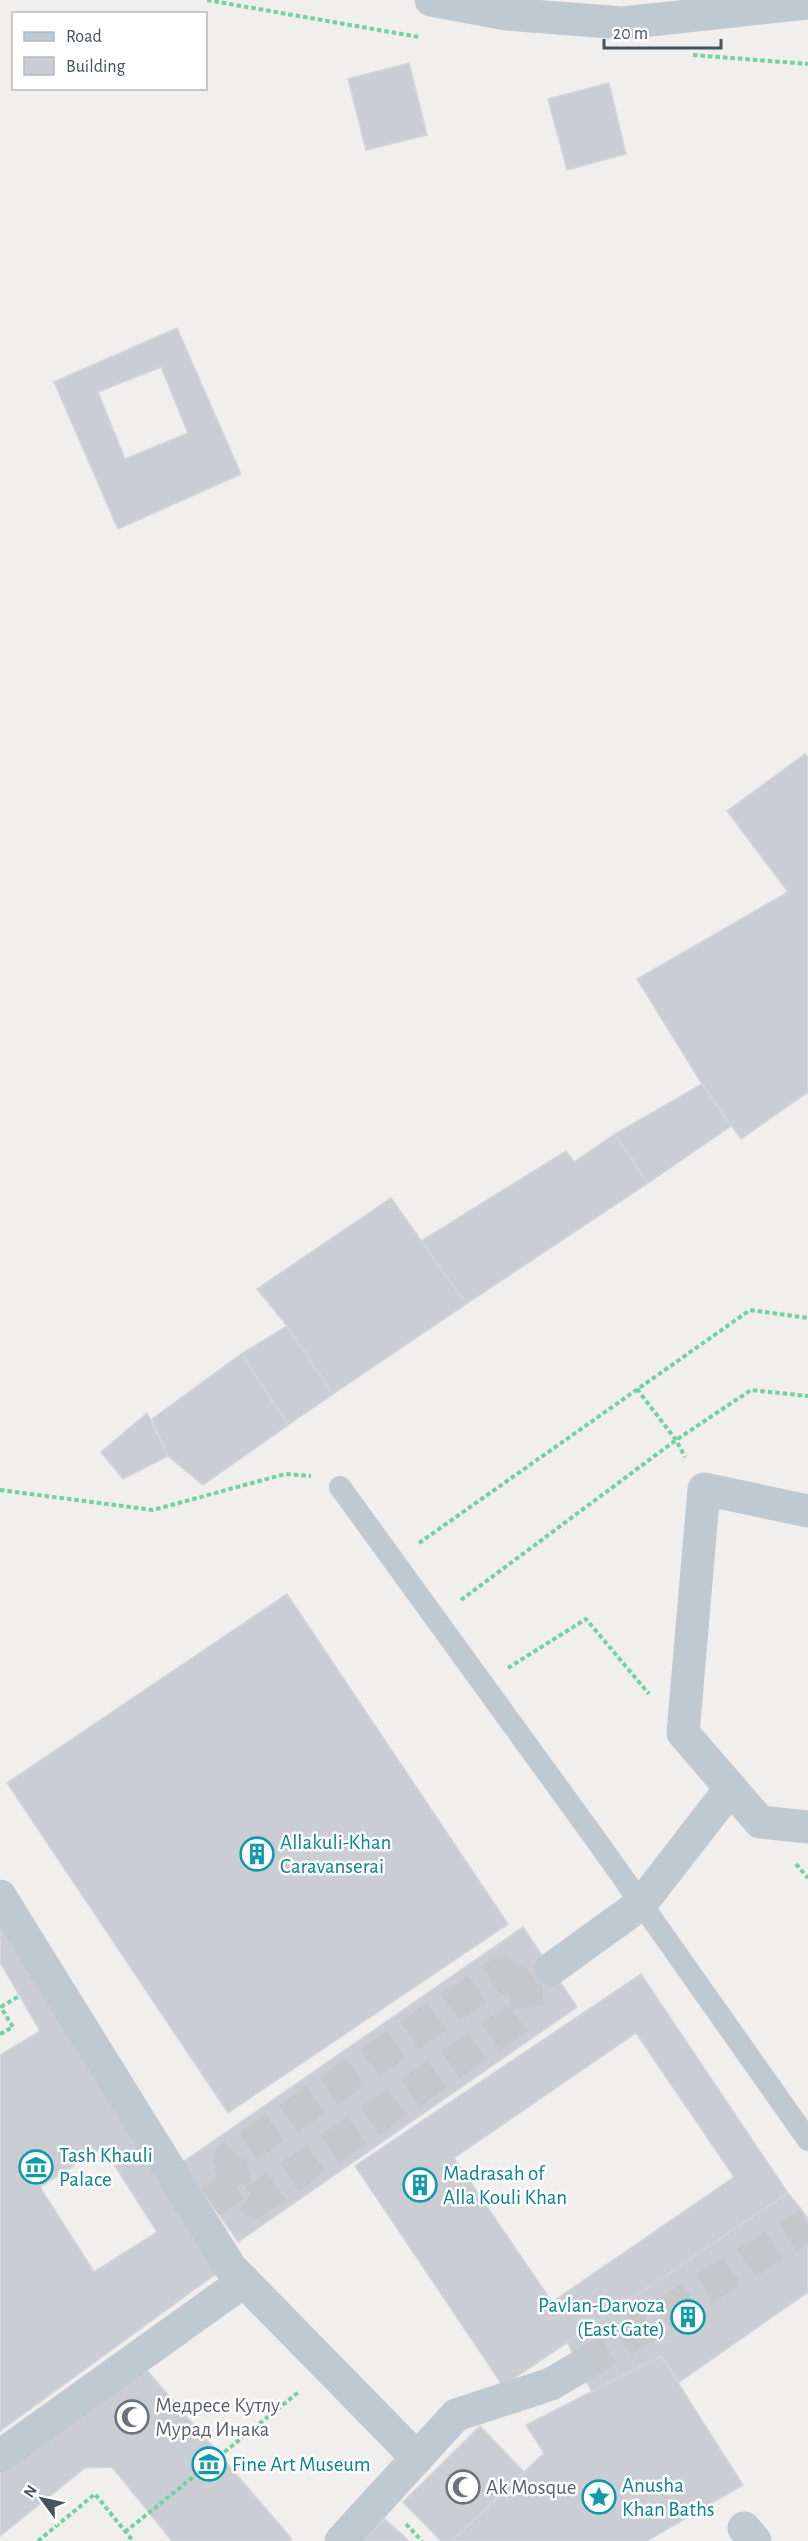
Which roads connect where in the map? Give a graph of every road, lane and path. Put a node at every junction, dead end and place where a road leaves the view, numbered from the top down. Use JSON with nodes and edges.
{"nodes":[{"id":1,"x":431,"y":0,"type":"edge"},
{"id":2,"x":808,"y":3,"type":"edge"},
{"id":3,"x":808,"y":1318,"type":"edge"},
{"id":4,"x":637,"y":1389,"type":"junction"},
{"id":5,"x":808,"y":1396,"type":"edge"},
{"id":6,"x":676,"y":1440,"type":"junction"},
{"id":7,"x":318,"y":1476,"type":"dead end"},
{"id":8,"x":340,"y":1487,"type":"dead end"},
{"id":9,"x":704,"y":1489,"type":"junction"},
{"id":10,"x":0,"y":1490,"type":"edge"},
{"id":11,"x":808,"y":1511,"type":"edge"},
{"id":12,"x":394,"y":1561,"type":"junction"},
{"id":13,"x":436,"y":1619,"type":"junction"},
{"id":14,"x":483,"y":1684,"type":"junction"},
{"id":15,"x":683,"y":1733,"type":"junction"},
{"id":16,"x":731,"y":1788,"type":"junction"},
{"id":17,"x":808,"y":1827,"type":"edge"},
{"id":18,"x":0,"y":1896,"type":"edge"},
{"id":19,"x":641,"y":1904,"type":"junction"},
{"id":20,"x":551,"y":1969,"type":"tunnel mouth"},
{"id":21,"x":0,"y":2005,"type":"edge"},
{"id":22,"x":0,"y":2034,"type":"edge"},
{"id":23,"x":808,"y":2140,"type":"edge"},
{"id":24,"x":244,"y":2281,"type":"junction"},
{"id":25,"x":580,"y":2367,"type":"tunnel mouth"},
{"id":26,"x":329,"y":2368,"type":"junction"},
{"id":27,"x":0,"y":2456,"type":"edge"},
{"id":28,"x":417,"y":2458,"type":"junction"},
{"id":29,"x":125,"y":2532,"type":"junction"},
{"id":30,"x":38,"y":2541,"type":"edge"},
{"id":31,"x":133,"y":2541,"type":"edge"},
{"id":32,"x":341,"y":2541,"type":"edge"}],
"edges":[{"from":1,"to":2,"type":"street"},
{"from":3,"to":4,"type":"path"},
{"from":4,"to":6,"type":"path"},
{"from":4,"to":12,"type":"path"},
{"from":5,"to":6,"type":"path"},
{"from":6,"to":9,"type":"path"},
{"from":6,"to":13,"type":"path"},
{"from":7,"to":10,"type":"path"},
{"from":8,"to":12,"type":"lane"},
{"from":9,"to":11,"type":"street"},
{"from":9,"to":15,"type":"street"},
{"from":12,"to":13,"type":"lane"},
{"from":13,"to":14,"type":"lane"},
{"from":14,"to":15,"type":"path"},
{"from":14,"to":19,"type":"lane"},
{"from":15,"to":16,"type":"street"},
{"from":16,"to":17,"type":"street"},
{"from":16,"to":19,"type":"street"},
{"from":18,"to":24,"type":"street"},
{"from":19,"to":20,"type":"street"},
{"from":19,"to":23,"type":"lane"},
{"from":21,"to":22,"type":"path"},
{"from":24,"to":26,"type":"street"},
{"from":24,"to":27,"type":"street"},
{"from":25,"to":28,"type":"street"},
{"from":26,"to":28,"type":"street"},
{"from":26,"to":29,"type":"path"},
{"from":28,"to":32,"type":"street"},
{"from":29,"to":30,"type":"path"},
{"from":29,"to":31,"type":"path"}]}
